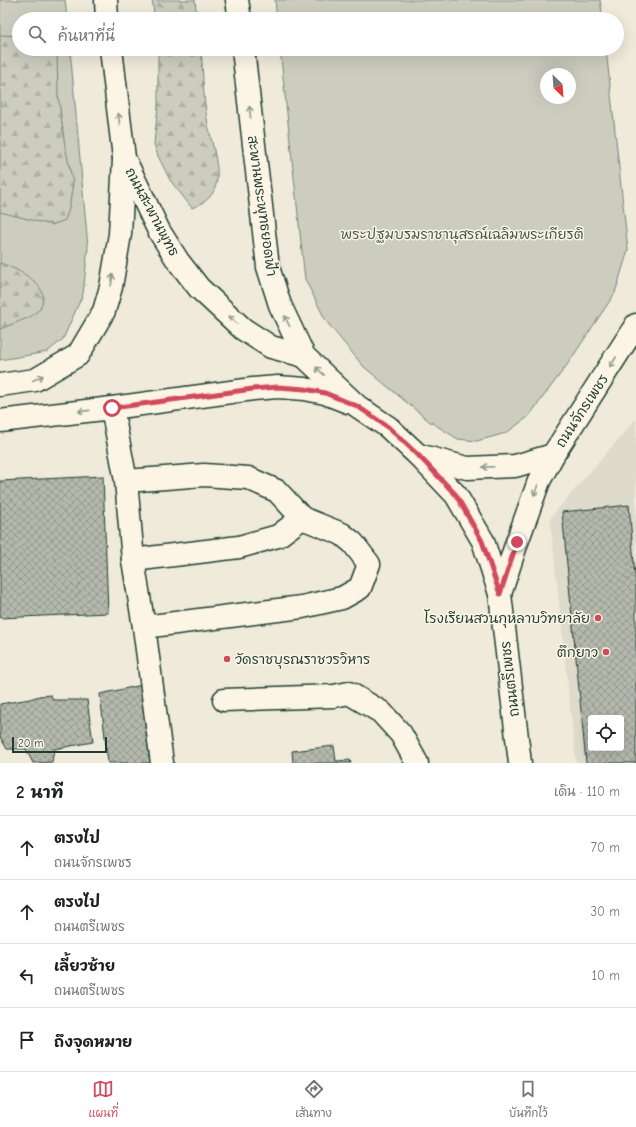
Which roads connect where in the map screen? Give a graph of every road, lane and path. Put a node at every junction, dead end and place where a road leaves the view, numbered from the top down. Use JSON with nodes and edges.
{"nodes":[{"id":1,"x":106,"y":0,"type":"edge"},
{"id":2,"x":237,"y":0,"type":"edge"},
{"id":3,"x":107,"y":12,"type":"edge"},
{"id":4,"x":239,"y":12,"type":"edge"},
{"id":5,"x":112,"y":56,"type":"edge"},
{"id":6,"x":244,"y":56,"type":"edge"},
{"id":7,"x":124,"y":158,"type":"junction"},
{"id":8,"x":636,"y":325,"type":"edge"},
{"id":9,"x":304,"y":356,"type":"junction"},
{"id":10,"x":0,"y":385,"type":"edge"},
{"id":11,"x":357,"y":406,"type":"junction"},
{"id":12,"x":112,"y":408,"type":"junction"},
{"id":13,"x":0,"y":421,"type":"edge"},
{"id":14,"x":418,"y":455,"type":"junction"},
{"id":15,"x":553,"y":456,"type":"junction"},
{"id":16,"x":126,"y":481,"type":"junction"},
{"id":17,"x":302,"y":518,"type":"junction"},
{"id":18,"x":133,"y":560,"type":"junction"},
{"id":19,"x":500,"y":594,"type":"junction"},
{"id":20,"x":144,"y":627,"type":"junction"},
{"id":21,"x":224,"y":700,"type":"dead end"},
{"id":22,"x":162,"y":763,"type":"edge"},
{"id":23,"x":417,"y":763,"type":"edge"},
{"id":24,"x":520,"y":763,"type":"edge"}],
"edges":[{"from":1,"to":3,"type":"main road"},
{"from":2,"to":4,"type":"main road"},
{"from":7,"to":5,"type":"main road","name":"ถนนสะพานพุทธ","one_way":true},
{"from":9,"to":6,"type":"main road","name":"สะพานพระพุทธยอดฟ้า","one_way":true},
{"from":9,"to":7,"type":"main road","name":"ถนนสะพานพุทธ","one_way":true},
{"from":10,"to":7,"type":"main road","one_way":true},
{"from":8,"to":15,"type":"main road","name":"ถนนจักรเพชร","one_way":true},
{"from":11,"to":9,"type":"main road","name":"ถนนจักรเพชร","one_way":true},
{"from":11,"to":12,"type":"main road","name":"ถนนจักรเพชร"},
{"from":11,"to":14,"type":"main road","name":"ถนนจักรเพชร"},
{"from":12,"to":13,"type":"main road","name":"ถนนจักรเพชร","one_way":true},
{"from":12,"to":16,"type":"main road"},
{"from":15,"to":14,"type":"main road","name":"ถนนจักรเพชร","one_way":true},
{"from":14,"to":19,"type":"main road","name":"ถนนตรีเพชร"},
{"from":15,"to":19,"type":"main road","name":"ถนนตรีเพชร","one_way":true},
{"from":16,"to":17,"type":"main road"},
{"from":16,"to":18,"type":"main road"},
{"from":17,"to":18,"type":"main road"},
{"from":17,"to":20,"type":"main road"},
{"from":18,"to":20,"type":"main road"},
{"from":19,"to":24,"type":"main road","name":"ถนนตรีเพชร"},
{"from":20,"to":22,"type":"main road"},
{"from":21,"to":23,"type":"main road"}]}
